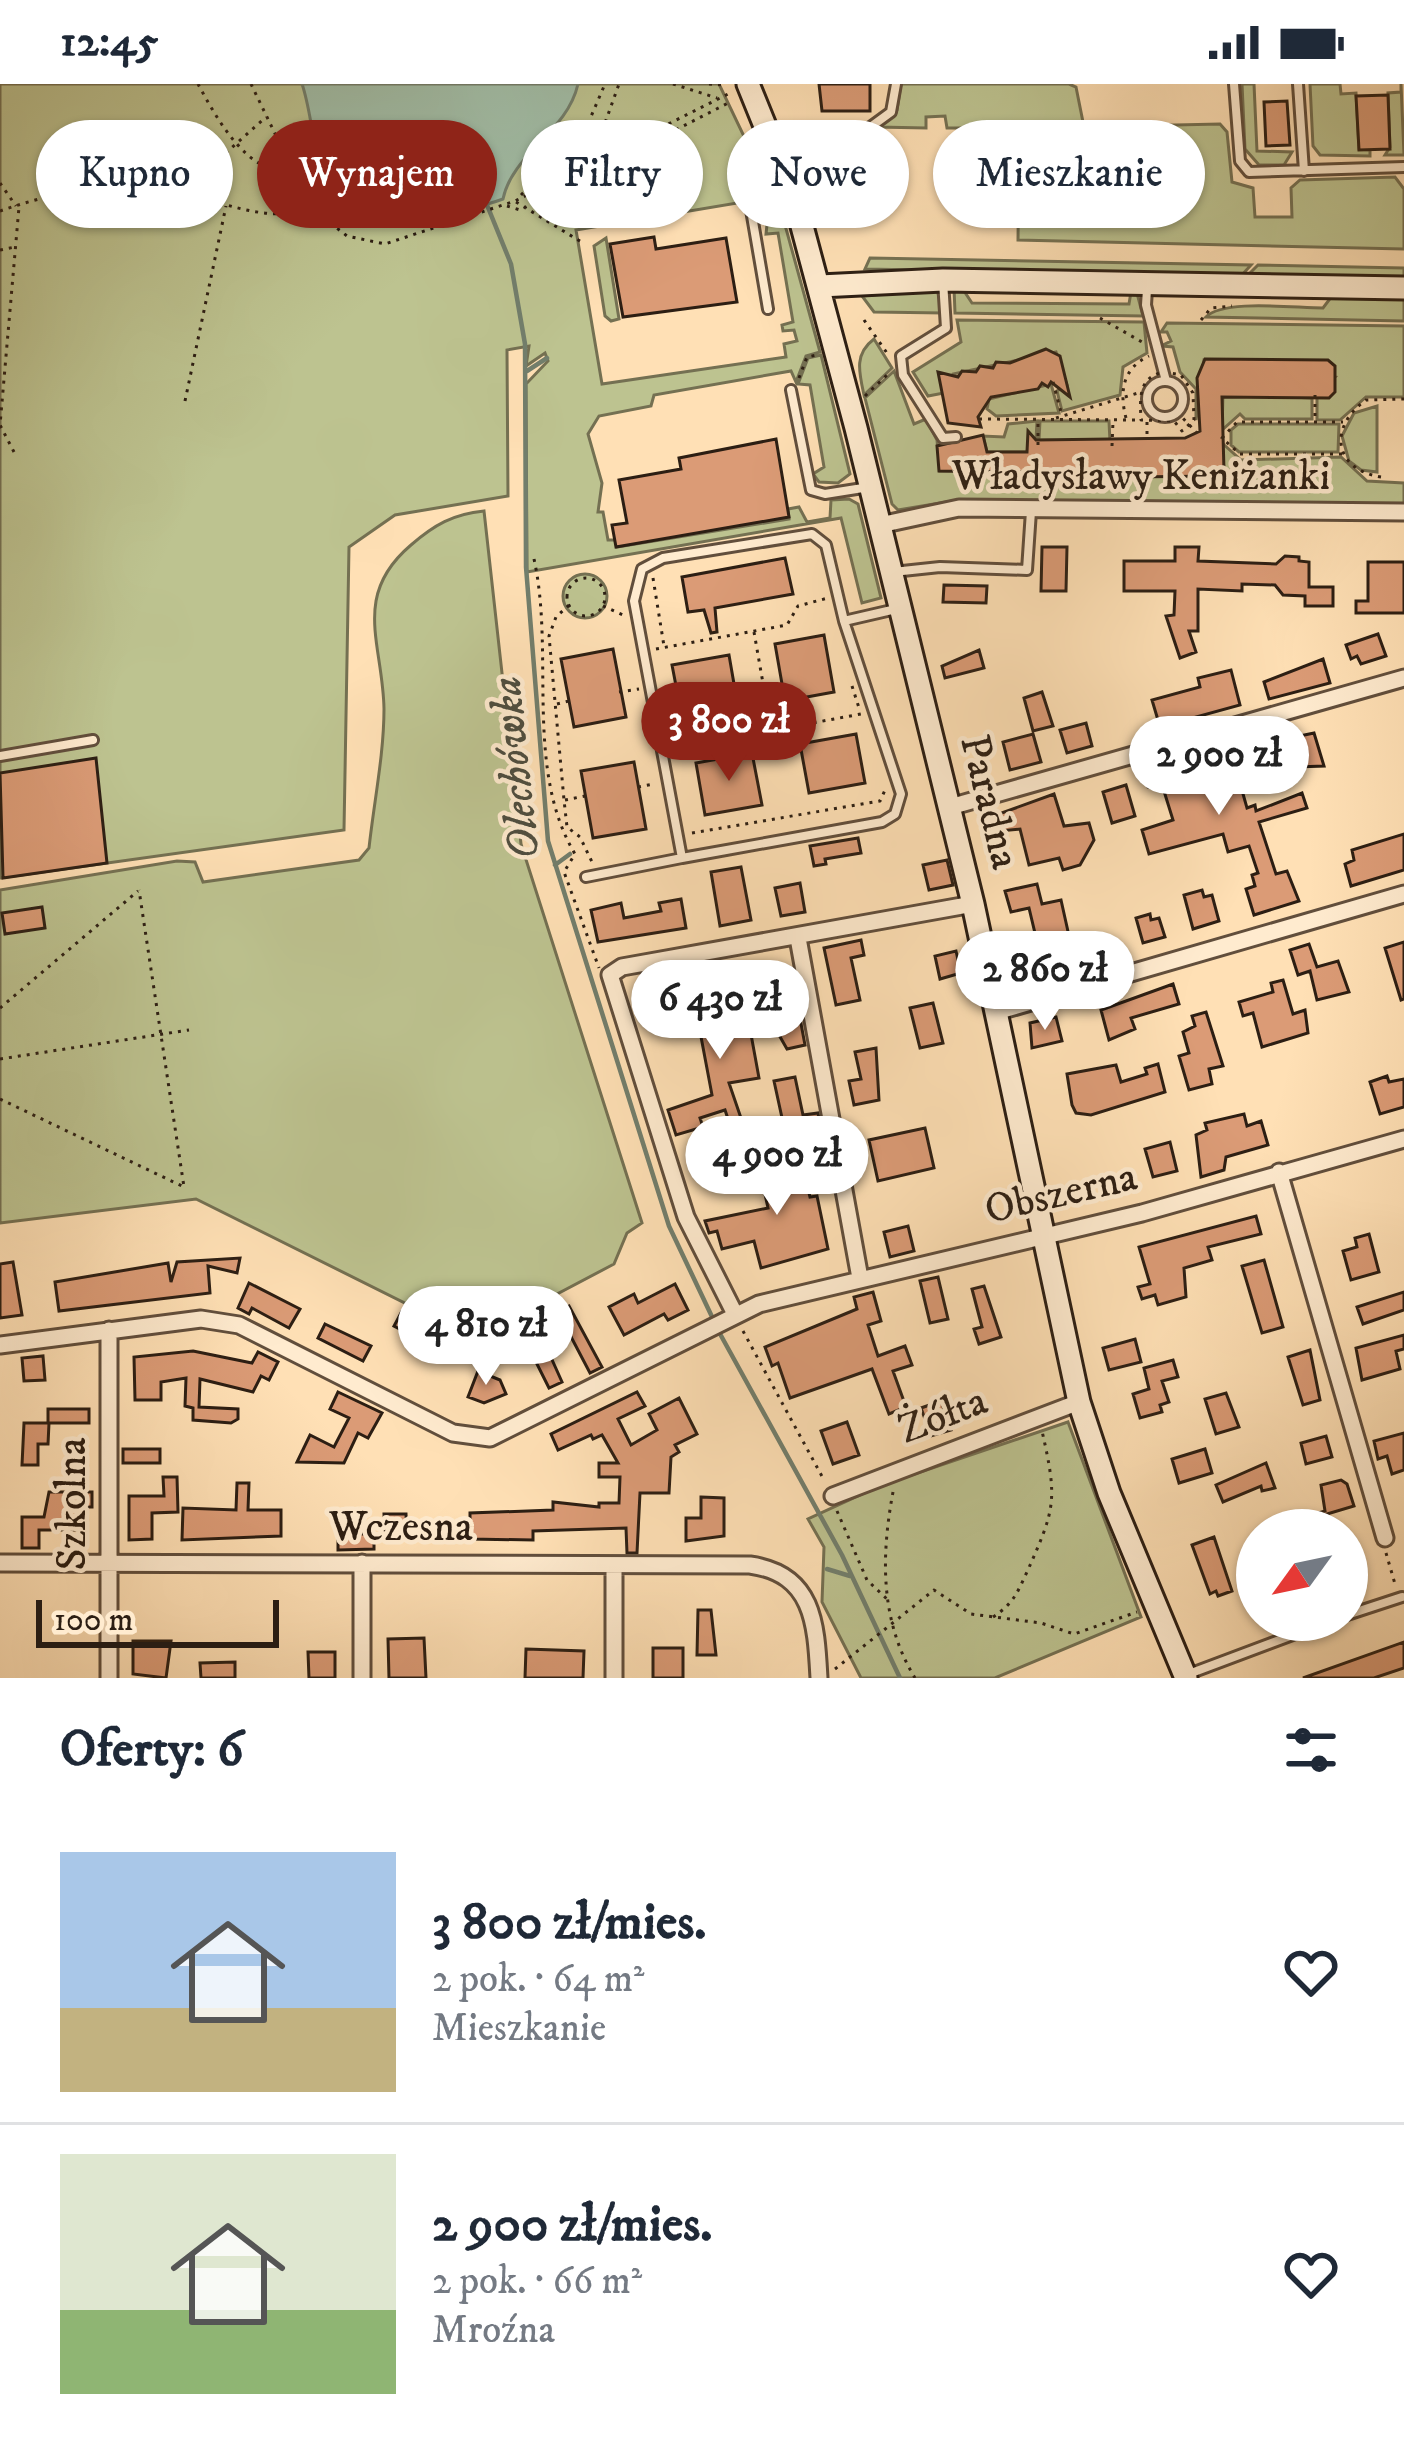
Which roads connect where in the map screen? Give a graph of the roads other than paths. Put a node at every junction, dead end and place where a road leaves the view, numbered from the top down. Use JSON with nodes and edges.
{"nodes":[{"id":1,"x":896,"y":84,"type":"edge"},
{"id":2,"x":1234,"y":84,"type":"edge"},
{"id":3,"x":1298,"y":84,"type":"edge"},
{"id":4,"x":738,"y":89,"type":"edge"},
{"id":5,"x":761,"y":120,"type":"edge"},
{"id":6,"x":882,"y":120,"type":"edge"},
{"id":7,"x":1404,"y":167,"type":"edge"},
{"id":8,"x":1304,"y":170,"type":"junction"},
{"id":9,"x":754,"y":228,"type":"edge"},
{"id":10,"x":803,"y":228,"type":"edge"},
{"id":11,"x":943,"y":280,"type":"junction"},
{"id":12,"x":1147,"y":283,"type":"junction"},
{"id":13,"x":820,"y":286,"type":"junction"},
{"id":14,"x":1404,"y":288,"type":"edge"},
{"id":15,"x":769,"y":309,"type":"dead end"},
{"id":16,"x":1165,"y":377,"type":"junction"},
{"id":17,"x":790,"y":391,"type":"road end"},
{"id":18,"x":956,"y":437,"type":"dead end"},
{"id":19,"x":870,"y":486,"type":"junction"},
{"id":20,"x":1031,"y":511,"type":"junction"},
{"id":21,"x":1404,"y":512,"type":"edge"},
{"id":22,"x":880,"y":525,"type":"junction"},
{"id":23,"x":892,"y":572,"type":"junction"},
{"id":24,"x":901,"y":608,"type":"junction"},
{"id":25,"x":844,"y":621,"type":"junction"},
{"id":26,"x":1404,"y":678,"type":"edge"},
{"id":27,"x":93,"y":740,"type":"dead end"},
{"id":28,"x":0,"y":756,"type":"edge"},
{"id":29,"x":950,"y":806,"type":"junction"},
{"id":30,"x":682,"y":858,"type":"junction"},
{"id":31,"x":590,"y":876,"type":"road end"},
{"id":32,"x":1404,"y":894,"type":"edge"},
{"id":33,"x":974,"y":904,"type":"junction"},
{"id":34,"x":799,"y":938,"type":"junction"},
{"id":35,"x":996,"y":1012,"type":"junction"},
{"id":36,"x":1404,"y":1139,"type":"edge"},
{"id":37,"x":1279,"y":1172,"type":"junction"},
{"id":38,"x":1040,"y":1236,"type":"junction"},
{"id":39,"x":860,"y":1278,"type":"junction"},
{"id":40,"x":731,"y":1316,"type":"junction"},
{"id":41,"x":109,"y":1330,"type":"junction"},
{"id":42,"x":0,"y":1345,"type":"edge"},
{"id":43,"x":1079,"y":1402,"type":"junction"},
{"id":44,"x":833,"y":1496,"type":"road end"},
{"id":45,"x":1385,"y":1538,"type":"road end"},
{"id":46,"x":110,"y":1562,"type":"junction"},
{"id":47,"x":0,"y":1563,"type":"edge"},
{"id":48,"x":362,"y":1563,"type":"junction"},
{"id":49,"x":614,"y":1565,"type":"junction"},
{"id":50,"x":1401,"y":1597,"type":"edge"},
{"id":51,"x":1368,"y":1608,"type":"edge"},
{"id":52,"x":1278,"y":1641,"type":"edge"},
{"id":53,"x":1185,"y":1677,"type":"edge"},
{"id":54,"x":110,"y":1678,"type":"edge"},
{"id":55,"x":362,"y":1678,"type":"edge"},
{"id":56,"x":614,"y":1678,"type":"edge"},
{"id":57,"x":822,"y":1678,"type":"edge"}],
"edges":[{"from":1,"to":6,"type":"lane"},
{"from":2,"to":8,"type":"lane"},
{"from":3,"to":8,"type":"lane"},
{"from":4,"to":5,"type":"street","name":"Paradna"},
{"from":7,"to":8,"type":"lane"},
{"from":9,"to":15,"type":"lane"},
{"from":10,"to":13,"type":"street","name":"Paradna"},
{"from":11,"to":12,"type":"street"},
{"from":11,"to":13,"type":"street"},
{"from":11,"to":18,"type":"lane"},
{"from":12,"to":14,"type":"street"},
{"from":12,"to":16,"type":"lane"},
{"from":13,"to":19,"type":"street","name":"Paradna"},
{"from":16,"to":16,"type":"lane"},
{"from":17,"to":19,"type":"lane"},
{"from":19,"to":22,"type":"street","name":"Paradna"},
{"from":20,"to":21,"type":"street","name":"Władysławy Keniżanki"},
{"from":20,"to":22,"type":"street","name":"Władysławy Keniżanki"},
{"from":20,"to":23,"type":"lane"},
{"from":22,"to":23,"type":"street","name":"Paradna"},
{"from":23,"to":24,"type":"street","name":"Paradna"},
{"from":24,"to":25,"type":"lane"},
{"from":24,"to":29,"type":"street","name":"Paradna"},
{"from":25,"to":30,"type":"lane"},
{"from":25,"to":30,"type":"lane"},
{"from":26,"to":29,"type":"street"},
{"from":27,"to":28,"type":"lane"},
{"from":29,"to":33,"type":"street","name":"Paradna"},
{"from":30,"to":31,"type":"lane"},
{"from":32,"to":35,"type":"street"},
{"from":33,"to":34,"type":"street"},
{"from":33,"to":35,"type":"street","name":"Paradna"},
{"from":34,"to":39,"type":"street"},
{"from":34,"to":40,"type":"street"},
{"from":35,"to":38,"type":"street","name":"Paradna"},
{"from":36,"to":37,"type":"street","name":"Obszerna"},
{"from":37,"to":38,"type":"street","name":"Obszerna"},
{"from":37,"to":45,"type":"street"},
{"from":38,"to":39,"type":"street","name":"Obszerna"},
{"from":38,"to":43,"type":"street","name":"Paradna"},
{"from":39,"to":40,"type":"street","name":"Obszerna"},
{"from":40,"to":41,"type":"street","name":"Obszerna"},
{"from":41,"to":42,"type":"street","name":"Obszerna"},
{"from":41,"to":46,"type":"street","name":"Szkolna"},
{"from":43,"to":44,"type":"street","name":"Żółta"},
{"from":43,"to":53,"type":"street","name":"Paradna"},
{"from":46,"to":47,"type":"street","name":"Wczesna"},
{"from":46,"to":48,"type":"street","name":"Wczesna"},
{"from":46,"to":54,"type":"street","name":"Szkolna"},
{"from":48,"to":49,"type":"street","name":"Wczesna"},
{"from":48,"to":55,"type":"street"},
{"from":49,"to":56,"type":"street"},
{"from":49,"to":57,"type":"street","name":"Wczesna"},
{"from":50,"to":51,"type":"lane"},
{"from":52,"to":53,"type":"lane"}]}
